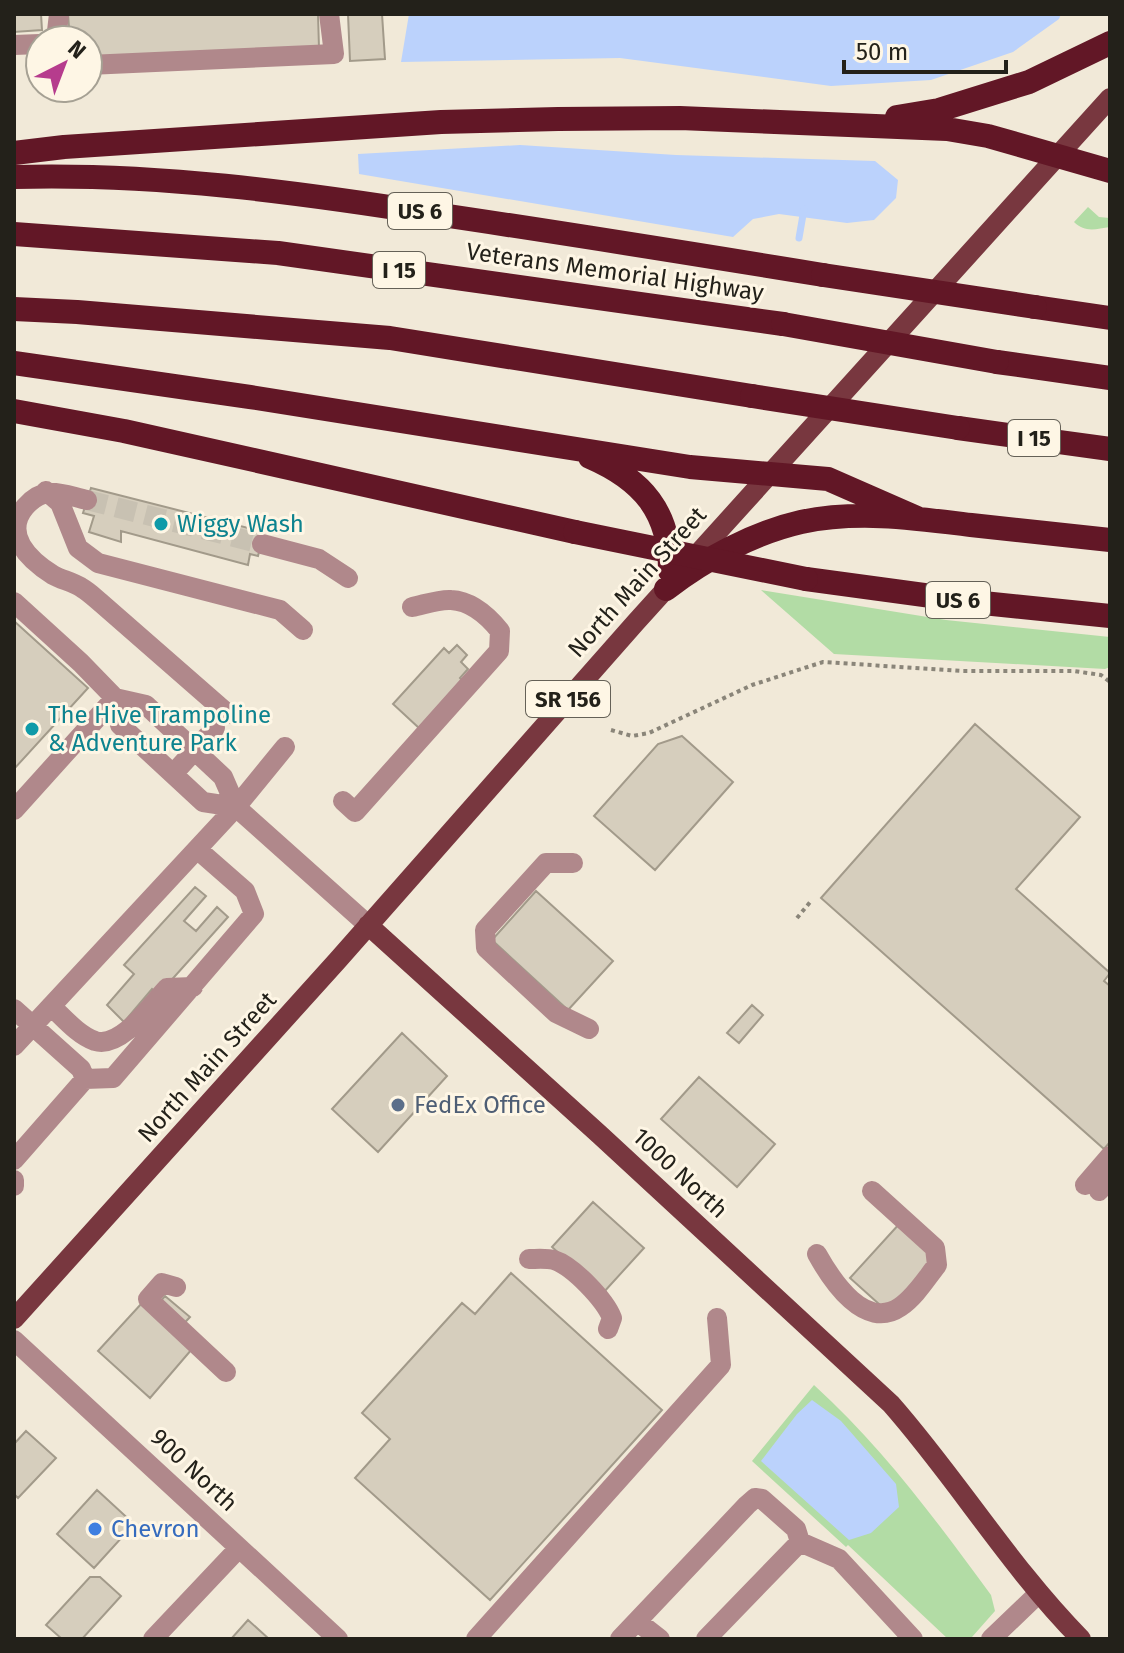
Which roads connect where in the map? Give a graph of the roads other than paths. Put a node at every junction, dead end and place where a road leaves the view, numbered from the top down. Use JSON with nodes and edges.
{"nodes":[{"id":1,"x":329,"y":14,"type":"edge"},
{"id":2,"x":1110,"y":43,"type":"edge"},
{"id":3,"x":104,"y":64,"type":"edge"},
{"id":4,"x":1110,"y":98,"type":"edge"},
{"id":5,"x":855,"y":125,"type":"junction"},
{"id":6,"x":14,"y":153,"type":"edge"},
{"id":7,"x":1059,"y":157,"type":"junction"},
{"id":8,"x":1110,"y":171,"type":"edge"},
{"id":9,"x":14,"y":177,"type":"edge"},
{"id":10,"x":14,"y":234,"type":"edge"},
{"id":11,"x":14,"y":309,"type":"edge"},
{"id":12,"x":1110,"y":318,"type":"edge"},
{"id":13,"x":14,"y":363,"type":"edge"},
{"id":14,"x":1110,"y":378,"type":"edge"},
{"id":15,"x":14,"y":411,"type":"edge"},
{"id":16,"x":565,"y":446,"type":"junction"},
{"id":17,"x":1110,"y":449,"type":"edge"},
{"id":18,"x":770,"y":474,"type":"junction"},
{"id":19,"x":46,"y":491,"type":"junction"},
{"id":20,"x":87,"y":500,"type":"tunnel mouth"},
{"id":21,"x":917,"y":518,"type":"junction"},
{"id":22,"x":1110,"y":540,"type":"edge"},
{"id":23,"x":262,"y":544,"type":"tunnel mouth"},
{"id":24,"x":348,"y":578,"type":"dead end"},
{"id":25,"x":666,"y":589,"type":"junction"},
{"id":26,"x":14,"y":602,"type":"edge"},
{"id":27,"x":412,"y":607,"type":"dead end"},
{"id":28,"x":1110,"y":616,"type":"edge"},
{"id":29,"x":303,"y":630,"type":"dead end"},
{"id":30,"x":115,"y":698,"type":"junction"},
{"id":31,"x":285,"y":747,"type":"dead end"},
{"id":32,"x":195,"y":751,"type":"junction"},
{"id":33,"x":173,"y":774,"type":"junction"},
{"id":34,"x":343,"y":801,"type":"dead end"},
{"id":35,"x":236,"y":807,"type":"junction"},
{"id":36,"x":14,"y":810,"type":"edge"},
{"id":37,"x":197,"y":849,"type":"junction"},
{"id":38,"x":573,"y":863,"type":"dead end"},
{"id":39,"x":368,"y":925,"type":"junction"},
{"id":40,"x":193,"y":987,"type":"junction"},
{"id":41,"x":51,"y":1006,"type":"junction"},
{"id":42,"x":14,"y":1009,"type":"edge"},
{"id":43,"x":33,"y":1026,"type":"junction"},
{"id":44,"x":589,"y":1029,"type":"dead end"},
{"id":45,"x":14,"y":1046,"type":"edge"},
{"id":46,"x":85,"y":1079,"type":"junction"},
{"id":47,"x":1110,"y":1156,"type":"edge"},
{"id":48,"x":14,"y":1160,"type":"edge"},
{"id":49,"x":14,"y":1180,"type":"edge"},
{"id":50,"x":1098,"y":1184,"type":"edge"},
{"id":51,"x":14,"y":1186,"type":"edge"},
{"id":52,"x":872,"y":1191,"type":"dead end"},
{"id":53,"x":817,"y":1254,"type":"dead end"},
{"id":54,"x":529,"y":1259,"type":"dead end"},
{"id":55,"x":176,"y":1287,"type":"dead end"},
{"id":56,"x":717,"y":1318,"type":"dead end"},
{"id":57,"x":14,"y":1319,"type":"edge"},
{"id":58,"x":608,"y":1329,"type":"dead end"},
{"id":59,"x":14,"y":1340,"type":"edge"},
{"id":60,"x":226,"y":1372,"type":"dead end"},
{"id":61,"x":800,"y":1542,"type":"junction"},
{"id":62,"x":239,"y":1548,"type":"junction"},
{"id":63,"x":1039,"y":1593,"type":"junction"},
{"id":64,"x":637,"y":1621,"type":"junction"},
{"id":65,"x":153,"y":1639,"type":"edge"},
{"id":66,"x":338,"y":1639,"type":"edge"},
{"id":67,"x":476,"y":1639,"type":"edge"},
{"id":68,"x":620,"y":1639,"type":"edge"},
{"id":69,"x":660,"y":1639,"type":"edge"},
{"id":70,"x":706,"y":1639,"type":"edge"},
{"id":71,"x":913,"y":1639,"type":"edge"},
{"id":72,"x":991,"y":1639,"type":"edge"},
{"id":73,"x":1081,"y":1639,"type":"edge"}],
"edges":[{"from":1,"to":3,"type":"street"},
{"from":2,"to":5,"type":"highway"},
{"from":4,"to":7,"type":"main road","name":"North Main Street"},
{"from":5,"to":6,"type":"highway"},
{"from":5,"to":7,"type":"highway"},
{"from":7,"to":8,"type":"highway"},
{"from":7,"to":18,"type":"main road","name":"North Main Street","number":"SR 156"},
{"from":9,"to":12,"type":"highway","number":"US 6","bridge":true},
{"from":10,"to":14,"type":"highway","name":"Veterans Memorial Highway","number":"I 15","bridge":true},
{"from":11,"to":17,"type":"highway","number":"I 15","bridge":true},
{"from":13,"to":16,"type":"highway"},
{"from":15,"to":28,"type":"highway","number":"US 6","bridge":true},
{"from":16,"to":18,"type":"highway"},
{"from":16,"to":25,"type":"highway"},
{"from":18,"to":21,"type":"highway"},
{"from":18,"to":25,"type":"main road","name":"North Main Street","number":"SR 156"},
{"from":19,"to":20,"type":"street"},
{"from":19,"to":29,"type":"street"},
{"from":19,"to":32,"type":"street"},
{"from":21,"to":22,"type":"highway"},
{"from":21,"to":25,"type":"highway"},
{"from":23,"to":24,"type":"street"},
{"from":25,"to":39,"type":"main road","name":"North Main Street","number":"SR 156"},
{"from":26,"to":30,"type":"street"},
{"from":27,"to":34,"type":"street"},
{"from":30,"to":32,"type":"street"},
{"from":30,"to":33,"type":"street"},
{"from":30,"to":36,"type":"street"},
{"from":31,"to":35,"type":"street"},
{"from":32,"to":33,"type":"street"},
{"from":32,"to":35,"type":"street"},
{"from":33,"to":35,"type":"street"},
{"from":35,"to":37,"type":"street"},
{"from":35,"to":39,"type":"street"},
{"from":37,"to":40,"type":"street"},
{"from":37,"to":41,"type":"street"},
{"from":38,"to":44,"type":"street"},
{"from":39,"to":57,"type":"main road","name":"North Main Street","number":"SR 156"},
{"from":39,"to":63,"type":"main road","name":"1000 North"},
{"from":40,"to":41,"type":"street"},
{"from":40,"to":46,"type":"street"},
{"from":41,"to":43,"type":"street"},
{"from":42,"to":43,"type":"street"},
{"from":43,"to":45,"type":"street"},
{"from":43,"to":46,"type":"street"},
{"from":46,"to":48,"type":"street"},
{"from":47,"to":50,"type":"street"},
{"from":49,"to":51,"type":"street"},
{"from":52,"to":53,"type":"street"},
{"from":54,"to":58,"type":"street"},
{"from":55,"to":60,"type":"street"},
{"from":56,"to":67,"type":"street"},
{"from":59,"to":62,"type":"street","name":"900 North"},
{"from":61,"to":64,"type":"street"},
{"from":61,"to":70,"type":"street"},
{"from":61,"to":71,"type":"street"},
{"from":62,"to":65,"type":"street"},
{"from":62,"to":66,"type":"street","name":"900 North"},
{"from":63,"to":72,"type":"street"},
{"from":63,"to":73,"type":"main road","name":"1000 North"},
{"from":64,"to":68,"type":"street"},
{"from":64,"to":69,"type":"street"}]}
